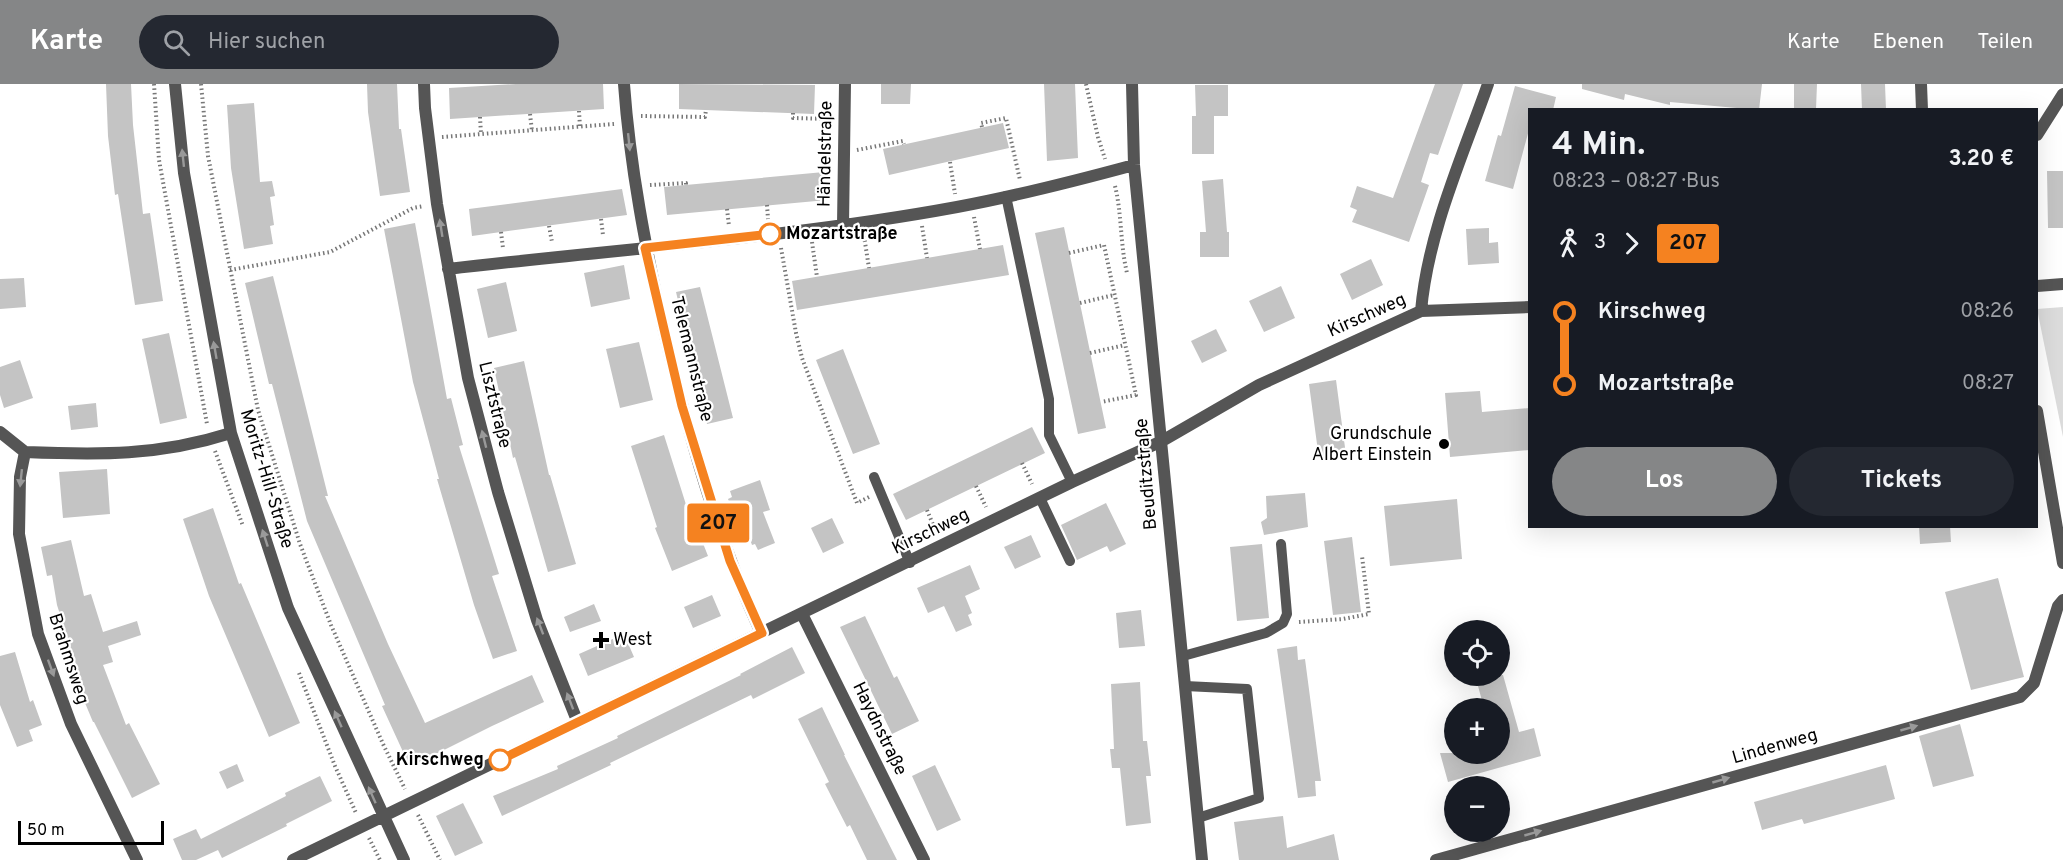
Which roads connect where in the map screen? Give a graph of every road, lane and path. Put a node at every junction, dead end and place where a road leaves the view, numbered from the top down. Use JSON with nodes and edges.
{"nodes":[{"id":1,"x":175,"y":84,"type":"edge"},
{"id":2,"x":201,"y":84,"type":"edge"},
{"id":3,"x":424,"y":84,"type":"edge"},
{"id":4,"x":624,"y":84,"type":"edge"},
{"id":5,"x":845,"y":84,"type":"edge"},
{"id":6,"x":1086,"y":84,"type":"edge"},
{"id":7,"x":1132,"y":84,"type":"edge"},
{"id":8,"x":1488,"y":84,"type":"edge"},
{"id":9,"x":1921,"y":84,"type":"edge"},
{"id":10,"x":2063,"y":94,"type":"edge"},
{"id":11,"x":1922,"y":108,"type":"edge"},
{"id":12,"x":706,"y":110,"type":"dead end"},
{"id":13,"x":579,"y":111,"type":"dead end"},
{"id":14,"x":793,"y":113,"type":"dead end"},
{"id":15,"x":530,"y":114,"type":"dead end"},
{"id":16,"x":480,"y":117,"type":"dead end"},
{"id":17,"x":845,"y":119,"type":"junction"},
{"id":18,"x":627,"y":120,"type":"junction"},
{"id":19,"x":580,"y":127,"type":"junction"},
{"id":20,"x":982,"y":127,"type":"dead end"},
{"id":21,"x":532,"y":130,"type":"junction"},
{"id":22,"x":2038,"y":133,"type":"edge"},
{"id":23,"x":481,"y":134,"type":"junction"},
{"id":24,"x":429,"y":139,"type":"junction"},
{"id":25,"x":904,"y":144,"type":"dead end"},
{"id":26,"x":844,"y":148,"type":"junction"},
{"id":27,"x":950,"y":162,"type":"dead end"},
{"id":28,"x":1134,"y":165,"type":"junction"},
{"id":29,"x":1109,"y":171,"type":"junction"},
{"id":30,"x":686,"y":185,"type":"dead end"},
{"id":31,"x":635,"y":186,"type":"junction"},
{"id":32,"x":1023,"y":192,"type":"junction"},
{"id":33,"x":1006,"y":196,"type":"junction"},
{"id":34,"x":437,"y":204,"type":"junction"},
{"id":35,"x":957,"y":207,"type":"junction"},
{"id":36,"x":973,"y":213,"type":"dead end"},
{"id":37,"x":601,"y":219,"type":"dead end"},
{"id":38,"x":921,"y":223,"type":"dead end"},
{"id":39,"x":843,"y":225,"type":"junction"},
{"id":40,"x":549,"y":226,"type":"dead end"},
{"id":41,"x":501,"y":232,"type":"dead end"},
{"id":42,"x":779,"y":233,"type":"junction"},
{"id":43,"x":863,"y":233,"type":"dead end"},
{"id":44,"x":603,"y":235,"type":"dead end"},
{"id":45,"x":811,"y":240,"type":"dead end"},
{"id":46,"x":552,"y":242,"type":"dead end"},
{"id":47,"x":503,"y":248,"type":"dead end"},
{"id":48,"x":645,"y":248,"type":"junction"},
{"id":49,"x":980,"y":249,"type":"dead end"},
{"id":50,"x":1069,"y":253,"type":"dead end"},
{"id":51,"x":927,"y":258,"type":"dead end"},
{"id":52,"x":448,"y":268,"type":"junction"},
{"id":53,"x":869,"y":268,"type":"dead end"},
{"id":54,"x":230,"y":270,"type":"junction"},
{"id":55,"x":817,"y":277,"type":"dead end"},
{"id":56,"x":2063,"y":284,"type":"edge"},
{"id":57,"x":2038,"y":286,"type":"edge"},
{"id":58,"x":1114,"y":295,"type":"junction"},
{"id":59,"x":1080,"y":303,"type":"dead end"},
{"id":60,"x":1528,"y":307,"type":"edge"},
{"id":61,"x":1421,"y":311,"type":"junction"},
{"id":62,"x":1125,"y":345,"type":"junction"},
{"id":63,"x":1090,"y":353,"type":"dead end"},
{"id":64,"x":1101,"y":402,"type":"dead end"},
{"id":65,"x":2038,"y":417,"type":"edge"},
{"id":66,"x":0,"y":432,"type":"edge"},
{"id":67,"x":231,"y":433,"type":"junction"},
{"id":68,"x":1162,"y":441,"type":"junction"},
{"id":69,"x":25,"y":452,"type":"junction"},
{"id":70,"x":1022,"y":463,"type":"dead end"},
{"id":71,"x":874,"y":477,"type":"dead end"},
{"id":72,"x":1072,"y":482,"type":"junction"},
{"id":73,"x":976,"y":486,"type":"dead end"},
{"id":74,"x":880,"y":492,"type":"junction"},
{"id":75,"x":1040,"y":498,"type":"junction"},
{"id":76,"x":927,"y":510,"type":"dead end"},
{"id":77,"x":993,"y":521,"type":"junction"},
{"id":78,"x":1281,"y":544,"type":"dead end"},
{"id":79,"x":942,"y":546,"type":"junction"},
{"id":80,"x":1362,"y":556,"type":"dead end"},
{"id":81,"x":1070,"y":561,"type":"dead end"},
{"id":82,"x":910,"y":562,"type":"junction"},
{"id":83,"x":2063,"y":563,"type":"edge"},
{"id":84,"x":2063,"y":600,"type":"edge"},
{"id":85,"x":802,"y":614,"type":"junction"},
{"id":86,"x":1283,"y":623,"type":"junction"},
{"id":87,"x":762,"y":633,"type":"junction"},
{"id":88,"x":1183,"y":656,"type":"junction"},
{"id":89,"x":1185,"y":686,"type":"junction"},
{"id":90,"x":578,"y":723,"type":"junction"},
{"id":91,"x":412,"y":803,"type":"junction"},
{"id":92,"x":383,"y":817,"type":"junction"},
{"id":93,"x":1198,"y":818,"type":"junction"},
{"id":94,"x":137,"y":860,"type":"edge"},
{"id":95,"x":293,"y":860,"type":"edge"},
{"id":96,"x":404,"y":860,"type":"edge"},
{"id":97,"x":440,"y":860,"type":"edge"},
{"id":98,"x":924,"y":860,"type":"edge"},
{"id":99,"x":1202,"y":860,"type":"edge"},
{"id":100,"x":1436,"y":860,"type":"edge"}],
"edges":[{"from":67,"to":1,"type":"street","name":"Moritz-Hill-Straße","one_way":true},
{"from":2,"to":54,"type":"path"},
{"from":3,"to":24,"type":"street","name":"Lisztstraße"},
{"from":4,"to":18,"type":"street","name":"Telemannstraße"},
{"from":5,"to":17,"type":"street","name":"Händelstraße"},
{"from":6,"to":29,"type":"path"},
{"from":7,"to":28,"type":"street","name":"Beuditzstraße"},
{"from":8,"to":61,"type":"street"},
{"from":9,"to":11,"type":"street"},
{"from":10,"to":22,"type":"street"},
{"from":12,"to":18,"type":"path"},
{"from":13,"to":19,"type":"path"},
{"from":14,"to":17,"type":"path"},
{"from":15,"to":21,"type":"path"},
{"from":16,"to":23,"type":"path"},
{"from":17,"to":26,"type":"street","name":"Händelstraße"},
{"from":18,"to":19,"type":"path"},
{"from":18,"to":31,"type":"street","name":"Telemannstraße","one_way":true},
{"from":19,"to":21,"type":"path"},
{"from":20,"to":32,"type":"path"},
{"from":21,"to":23,"type":"path"},
{"from":23,"to":24,"type":"path"},
{"from":24,"to":34,"type":"street","name":"Lisztstraße"},
{"from":25,"to":26,"type":"path"},
{"from":26,"to":39,"type":"street","name":"Händelstraße"},
{"from":27,"to":35,"type":"path"},
{"from":28,"to":29,"type":"street"},
{"from":28,"to":68,"type":"street","name":"Beuditzstraße"},
{"from":29,"to":32,"type":"street"},
{"from":30,"to":31,"type":"path"},
{"from":31,"to":48,"type":"street","name":"Telemannstraße"},
{"from":32,"to":33,"type":"street"},
{"from":33,"to":35,"type":"street"},
{"from":33,"to":72,"type":"lane"},
{"from":52,"to":34,"type":"street","name":"Lisztstraße","one_way":true},
{"from":34,"to":54,"type":"path"},
{"from":35,"to":39,"type":"street"},
{"from":36,"to":49,"type":"path"},
{"from":37,"to":44,"type":"path"},
{"from":38,"to":51,"type":"path"},
{"from":39,"to":42,"type":"street"},
{"from":40,"to":46,"type":"path"},
{"from":41,"to":47,"type":"path"},
{"from":42,"to":48,"type":"street"},
{"from":42,"to":74,"type":"path"},
{"from":43,"to":53,"type":"path"},
{"from":45,"to":55,"type":"path"},
{"from":48,"to":52,"type":"street"},
{"from":48,"to":87,"type":"street","name":"Telemannstraße"},
{"from":50,"to":58,"type":"path"},
{"from":90,"to":52,"type":"street","name":"Lisztstraße","one_way":true},
{"from":54,"to":91,"type":"path"},
{"from":56,"to":57,"type":"street"},
{"from":58,"to":59,"type":"path"},
{"from":58,"to":62,"type":"path"},
{"from":60,"to":61,"type":"street","name":"Kirschweg"},
{"from":61,"to":68,"type":"street","name":"Kirschweg"},
{"from":62,"to":63,"type":"path"},
{"from":62,"to":64,"type":"path"},
{"from":65,"to":83,"type":"street"},
{"from":66,"to":69,"type":"street"},
{"from":67,"to":69,"type":"street"},
{"from":92,"to":67,"type":"street","name":"Moritz-Hill-Straße","one_way":true},
{"from":68,"to":72,"type":"street","name":"Kirschweg"},
{"from":68,"to":88,"type":"street","name":"Beuditzstraße"},
{"from":69,"to":94,"type":"street","name":"Brahmsweg","one_way":true},
{"from":70,"to":75,"type":"path"},
{"from":71,"to":74,"type":"lane"},
{"from":72,"to":75,"type":"street","name":"Kirschweg"},
{"from":73,"to":77,"type":"path"},
{"from":74,"to":82,"type":"lane"},
{"from":75,"to":77,"type":"street","name":"Kirschweg"},
{"from":75,"to":81,"type":"lane"},
{"from":76,"to":79,"type":"path"},
{"from":77,"to":79,"type":"street","name":"Kirschweg"},
{"from":78,"to":86,"type":"lane"},
{"from":79,"to":82,"type":"street","name":"Kirschweg"},
{"from":80,"to":86,"type":"path"},
{"from":82,"to":85,"type":"street","name":"Kirschweg"},
{"from":100,"to":84,"type":"street","name":"Lindenweg","one_way":true},
{"from":85,"to":87,"type":"street","name":"Kirschweg"},
{"from":85,"to":98,"type":"street","name":"Haydnstraße"},
{"from":86,"to":88,"type":"lane"},
{"from":87,"to":90,"type":"street","name":"Kirschweg"},
{"from":88,"to":89,"type":"street","name":"Beuditzstraße"},
{"from":89,"to":93,"type":"street","name":"Beuditzstraße"},
{"from":89,"to":93,"type":"lane"},
{"from":90,"to":91,"type":"street","name":"Kirschweg"},
{"from":91,"to":92,"type":"street","name":"Kirschweg"},
{"from":91,"to":97,"type":"path"},
{"from":92,"to":95,"type":"street","name":"Kirschweg"},
{"from":92,"to":96,"type":"street","name":"Moritz-Hill-Straße"},
{"from":93,"to":99,"type":"street","name":"Beuditzstraße"}]}
